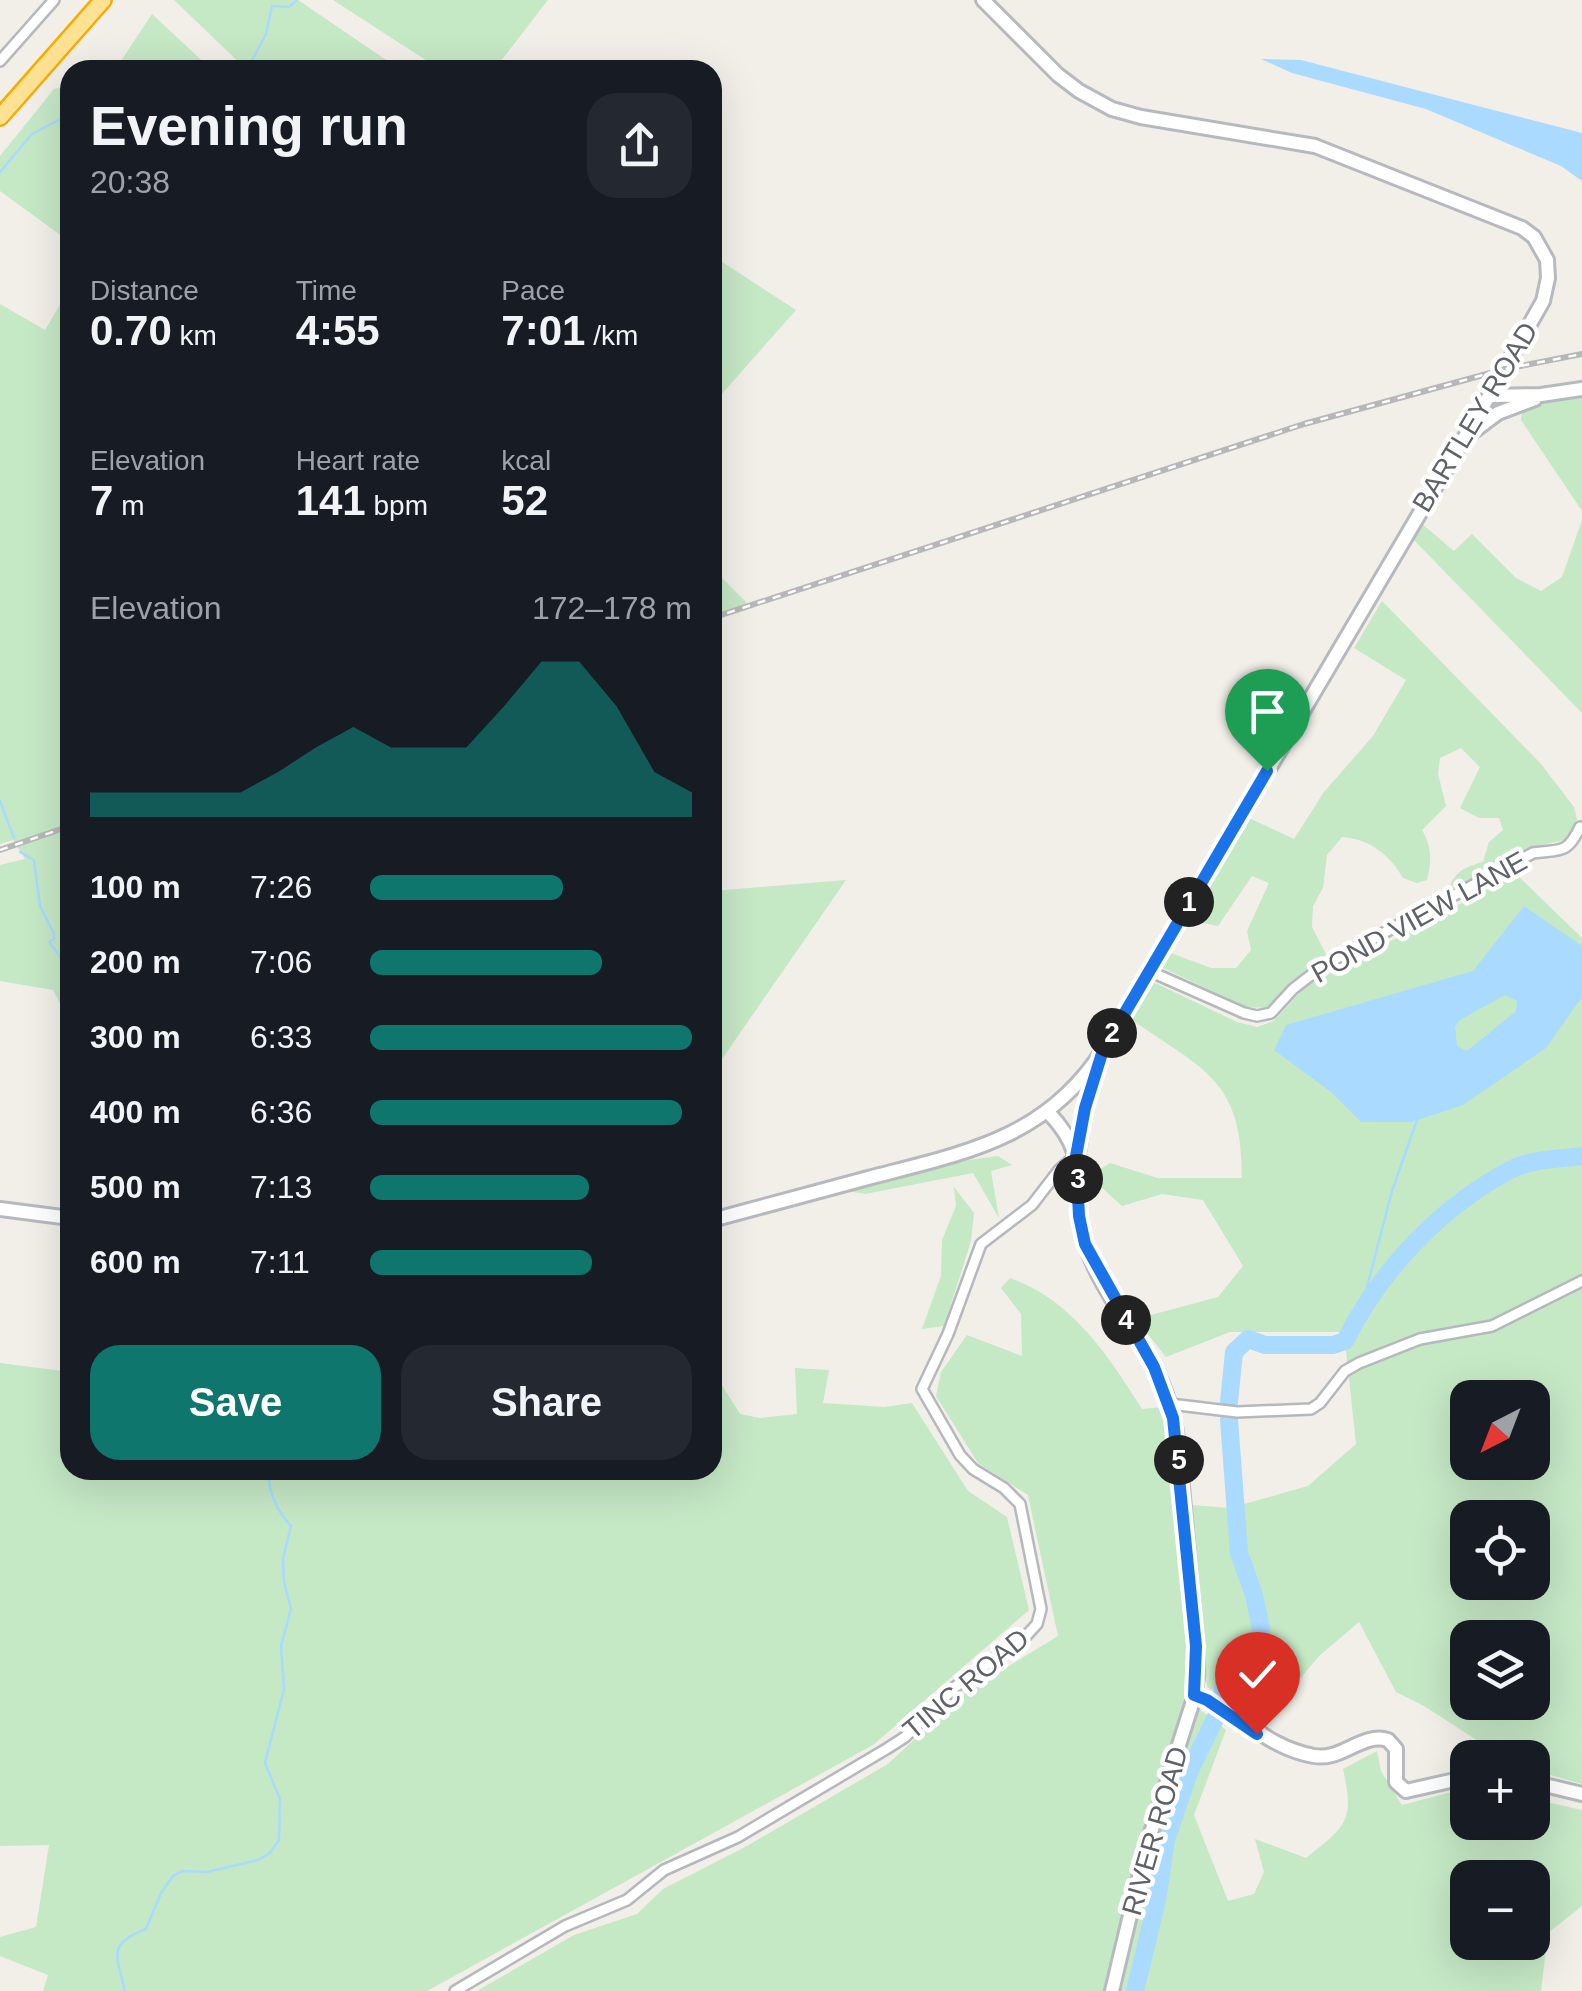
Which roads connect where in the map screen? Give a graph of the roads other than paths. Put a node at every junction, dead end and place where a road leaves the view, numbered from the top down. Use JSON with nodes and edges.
{"nodes":[{"id":1,"x":54,"y":0,"type":"edge"},
{"id":2,"x":103,"y":0,"type":"edge"},
{"id":3,"x":983,"y":0,"type":"edge"},
{"id":4,"x":0,"y":62,"type":"edge"},
{"id":5,"x":0,"y":117,"type":"edge"},
{"id":6,"x":1505,"y":369,"type":"junction"},
{"id":7,"x":1582,"y":389,"type":"edge"},
{"id":8,"x":1542,"y":395,"type":"junction"},
{"id":9,"x":1489,"y":396,"type":"junction"},
{"id":10,"x":1464,"y":440,"type":"junction"},
{"id":11,"x":1580,"y":827,"type":"edge"},
{"id":12,"x":1148,"y":971,"type":"junction"},
{"id":13,"x":1103,"y":1050,"type":"junction"},
{"id":14,"x":1048,"y":1112,"type":"junction"},
{"id":15,"x":1076,"y":1156,"type":"junction"},
{"id":16,"x":0,"y":1209,"type":"edge"},
{"id":17,"x":60,"y":1217,"type":"edge"},
{"id":18,"x":722,"y":1217,"type":"edge"},
{"id":19,"x":1582,"y":1282,"type":"edge"},
{"id":20,"x":1170,"y":1404,"type":"junction"},
{"id":21,"x":1194,"y":1695,"type":"junction"},
{"id":22,"x":1450,"y":1781,"type":"edge"},
{"id":23,"x":1550,"y":1786,"type":"edge"},
{"id":24,"x":1582,"y":1794,"type":"edge"},
{"id":25,"x":455,"y":1991,"type":"edge"},
{"id":26,"x":1112,"y":1991,"type":"edge"}],
"edges":[{"from":1,"to":4,"type":"street"},
{"from":2,"to":5,"type":"highway"},
{"from":3,"to":6,"type":"street","name":"BARTLEY ROAD"},
{"from":6,"to":8,"type":"street"},
{"from":6,"to":9,"type":"street","name":"BARTLEY ROAD"},
{"from":7,"to":8,"type":"street"},
{"from":8,"to":9,"type":"street"},
{"from":8,"to":10,"type":"street"},
{"from":9,"to":10,"type":"street","name":"BARTLEY ROAD"},
{"from":10,"to":12,"type":"street","name":"BARTLEY ROAD"},
{"from":11,"to":12,"type":"street","name":"POND VIEW LANE"},
{"from":12,"to":13,"type":"street","name":"BARTLEY ROAD"},
{"from":13,"to":14,"type":"street","name":"BARTLEY ROAD"},
{"from":13,"to":15,"type":"street","name":"RIVER ROAD"},
{"from":14,"to":15,"type":"street","name":"RIVER ROAD"},
{"from":14,"to":18,"type":"street","name":"BARTLEY ROAD"},
{"from":15,"to":20,"type":"street","name":"RIVER ROAD"},
{"from":15,"to":25,"type":"street","name":"TINC ROAD"},
{"from":16,"to":17,"type":"street"},
{"from":19,"to":20,"type":"street"},
{"from":20,"to":21,"type":"street","name":"RIVER ROAD"},
{"from":21,"to":22,"type":"street"},
{"from":21,"to":26,"type":"street","name":"RIVER ROAD"},
{"from":23,"to":24,"type":"street"}]}
